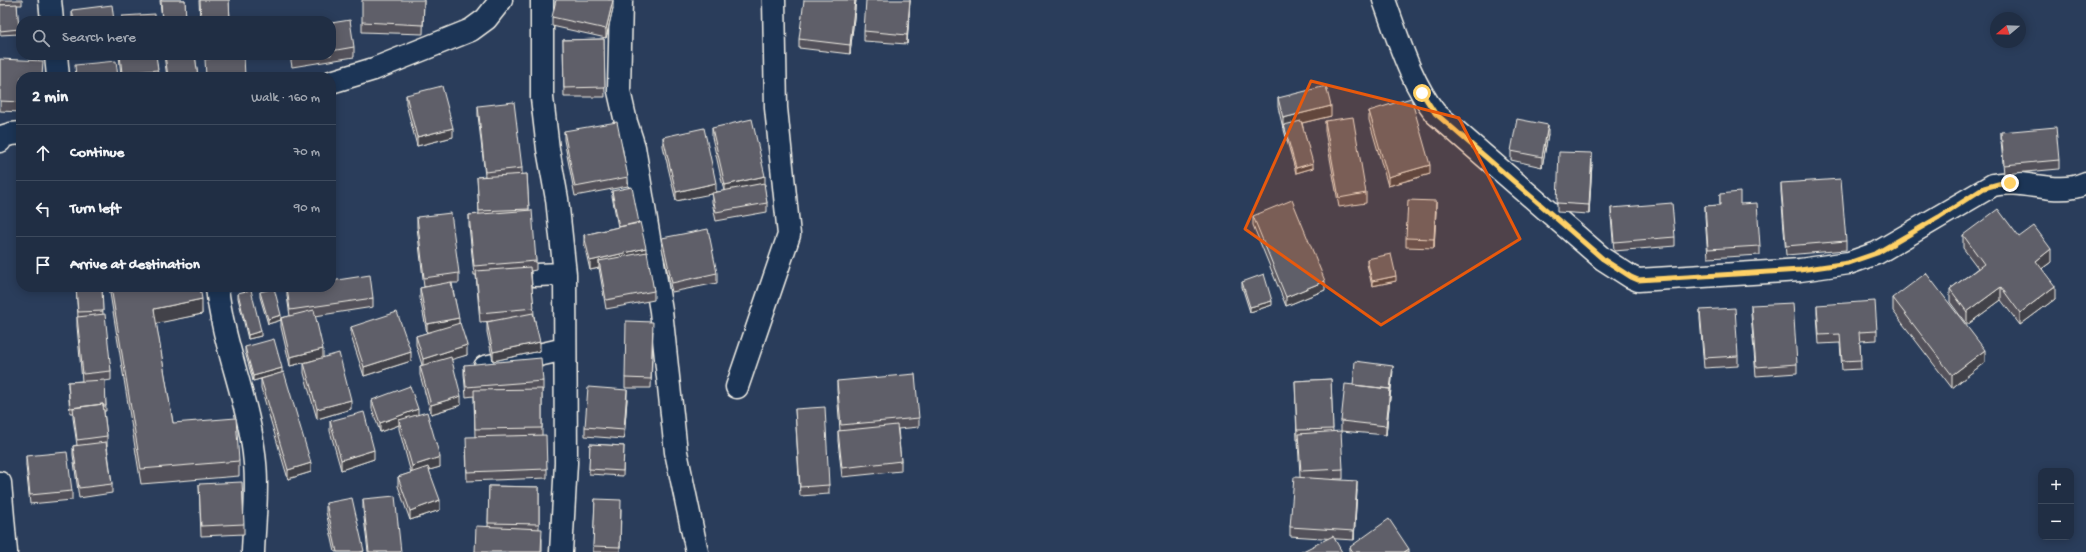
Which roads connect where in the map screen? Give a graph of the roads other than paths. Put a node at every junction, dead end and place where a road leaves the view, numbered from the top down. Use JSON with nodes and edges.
{"nodes":[{"id":1,"x":50,"y":0,"type":"edge"},
{"id":2,"x":501,"y":0,"type":"edge"},
{"id":3,"x":542,"y":0,"type":"edge"},
{"id":4,"x":621,"y":0,"type":"edge"},
{"id":5,"x":774,"y":0,"type":"edge"},
{"id":6,"x":1384,"y":0,"type":"edge"},
{"id":7,"x":52,"y":16,"type":"edge"},
{"id":8,"x":56,"y":60,"type":"edge"},
{"id":9,"x":58,"y":72,"type":"edge"},
{"id":10,"x":336,"y":80,"type":"edge"},
{"id":11,"x":16,"y":134,"type":"edge"},
{"id":12,"x":0,"y":141,"type":"edge"},
{"id":13,"x":2086,"y":184,"type":"edge"},
{"id":14,"x":535,"y":274,"type":"edge"},
{"id":15,"x":565,"y":274,"type":"junction"},
{"id":16,"x":218,"y":292,"type":"edge"},
{"id":17,"x":565,"y":349,"type":"junction"},
{"id":18,"x":485,"y":367,"type":"edge"},
{"id":19,"x":737,"y":387,"type":"dead end"},
{"id":20,"x":0,"y":483,"type":"edge"},
{"id":21,"x":1,"y":508,"type":"edge"},
{"id":22,"x":6,"y":552,"type":"edge"},
{"id":23,"x":253,"y":552,"type":"edge"},
{"id":24,"x":561,"y":552,"type":"edge"},
{"id":25,"x":697,"y":552,"type":"edge"}],
"edges":[{"from":1,"to":7,"type":"street"},
{"from":2,"to":10,"type":"street"},
{"from":3,"to":15,"type":"street"},
{"from":4,"to":25,"type":"street"},
{"from":5,"to":19,"type":"street"},
{"from":6,"to":13,"type":"street"},
{"from":8,"to":9,"type":"street"},
{"from":11,"to":12,"type":"street"},
{"from":14,"to":15,"type":"street"},
{"from":15,"to":17,"type":"street"},
{"from":16,"to":23,"type":"street"},
{"from":17,"to":18,"type":"street"},
{"from":17,"to":24,"type":"street"},
{"from":20,"to":21,"type":"street"},
{"from":21,"to":22,"type":"street"}]}
